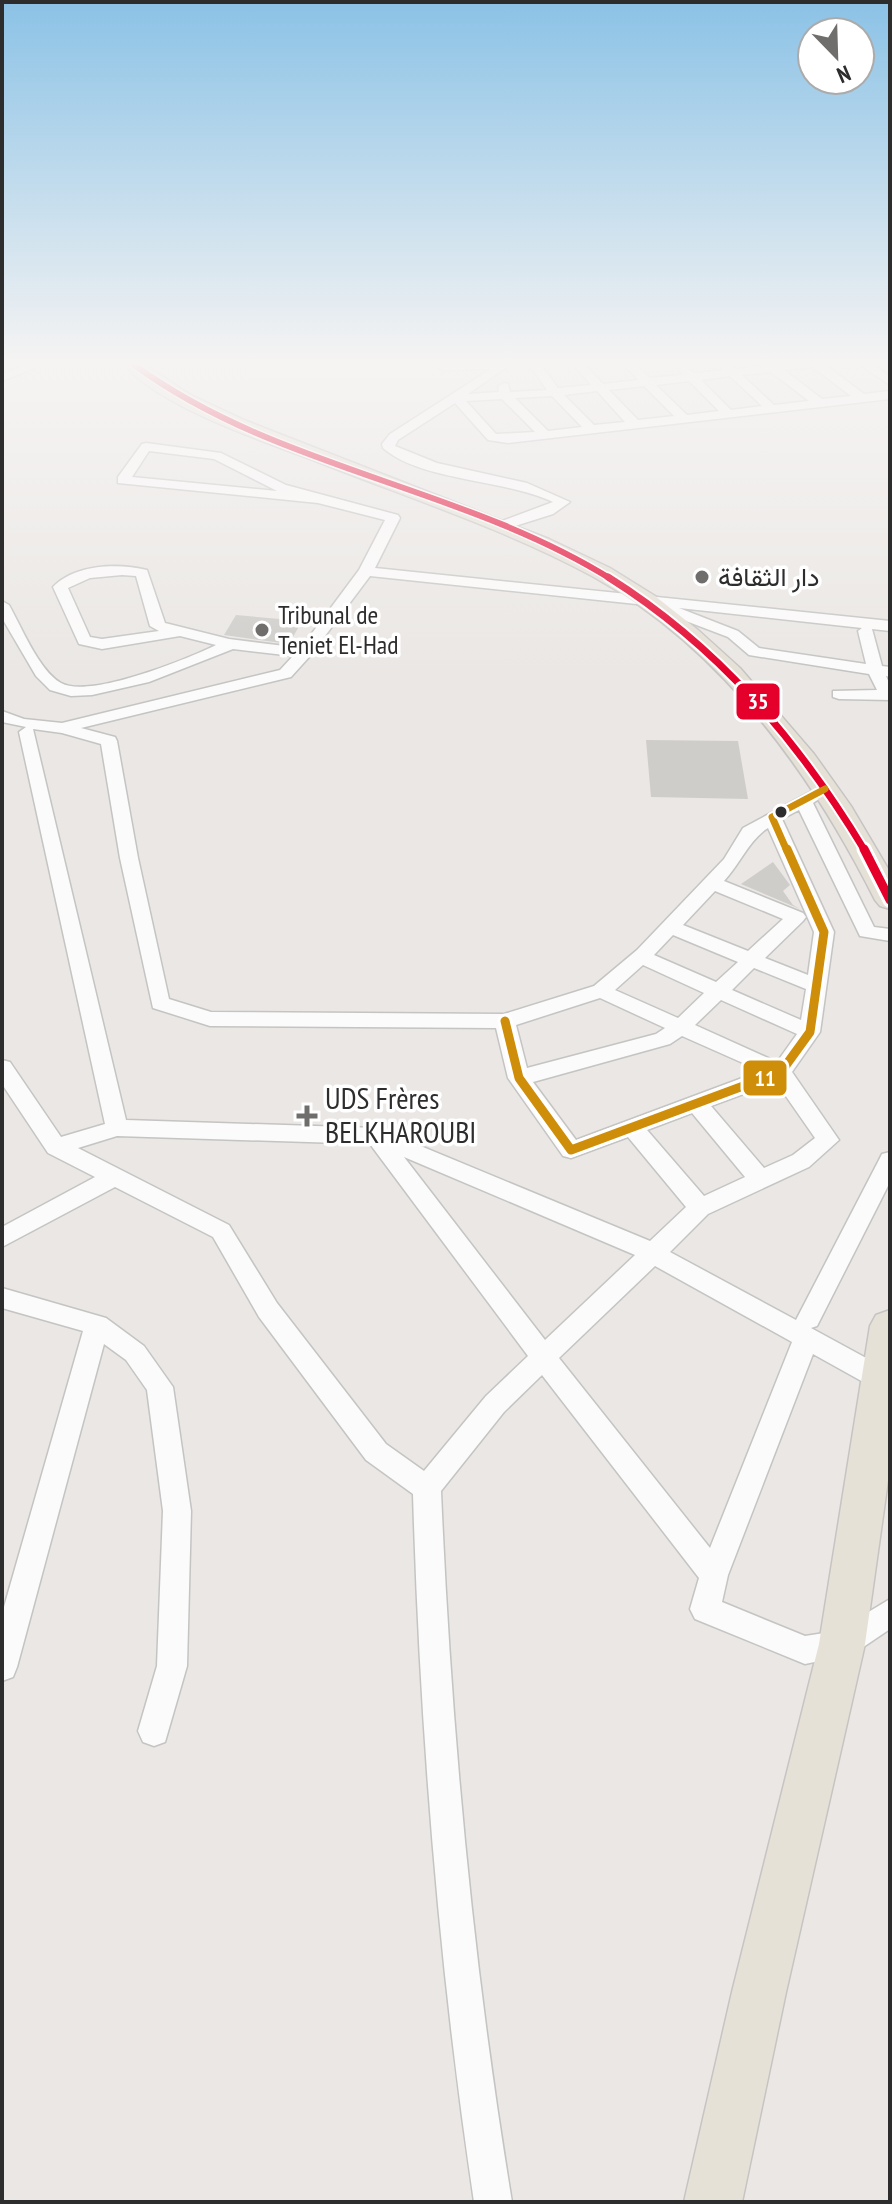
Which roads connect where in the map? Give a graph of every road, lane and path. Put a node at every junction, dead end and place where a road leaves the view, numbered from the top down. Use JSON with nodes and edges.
{"nodes":[{"id":1,"x":132,"y":467,"type":"edge"},
{"id":2,"x":239,"y":467,"type":"edge"},
{"id":3,"x":349,"y":467,"type":"edge"},
{"id":4,"x":438,"y":467,"type":"edge"},
{"id":5,"x":318,"y":499,"type":"junction"},
{"id":6,"x":499,"y":527,"type":"junction"},
{"id":7,"x":366,"y":571,"type":"junction"},
{"id":8,"x":650,"y":602,"type":"junction"},
{"id":9,"x":2,"y":605,"type":"edge"},
{"id":10,"x":890,"y":626,"type":"edge"},
{"id":11,"x":866,"y":631,"type":"junction"},
{"id":12,"x":175,"y":633,"type":"junction"},
{"id":13,"x":733,"y":634,"type":"junction"},
{"id":14,"x":890,"y":635,"type":"edge"},
{"id":15,"x":231,"y":644,"type":"junction"},
{"id":16,"x":305,"y":653,"type":"junction"},
{"id":17,"x":883,"y":671,"type":"edge"},
{"id":18,"x":839,"y":694,"type":"dead end"},
{"id":19,"x":889,"y":695,"type":"edge"},
{"id":20,"x":2,"y":716,"type":"edge"},
{"id":21,"x":64,"y":728,"type":"junction"},
{"id":22,"x":18,"y":729,"type":"edge"},
{"id":23,"x":825,"y":789,"type":"junction"},
{"id":24,"x":803,"y":801,"type":"junction"},
{"id":25,"x":772,"y":817,"type":"junction"},
{"id":26,"x":712,"y":883,"type":"junction"},
{"id":27,"x":890,"y":900,"type":"edge"},
{"id":28,"x":670,"y":927,"type":"junction"},
{"id":29,"x":824,"y":932,"type":"junction"},
{"id":30,"x":867,"y":932,"type":"junction"},
{"id":31,"x":890,"y":935,"type":"edge"},
{"id":32,"x":641,"y":957,"type":"junction"},
{"id":33,"x":751,"y":960,"type":"junction"},
{"id":34,"x":816,"y":986,"type":"junction"},
{"id":35,"x":601,"y":991,"type":"junction"},
{"id":36,"x":718,"y":991,"type":"junction"},
{"id":37,"x":505,"y":1021,"type":"junction"},
{"id":38,"x":681,"y":1027,"type":"junction"},
{"id":39,"x":810,"y":1032,"type":"junction"},
{"id":40,"x":2,"y":1067,"type":"edge"},
{"id":41,"x":781,"y":1072,"type":"junction"},
{"id":42,"x":519,"y":1078,"type":"junction"},
{"id":43,"x":696,"y":1103,"type":"junction"},
{"id":44,"x":632,"y":1127,"type":"junction"},
{"id":45,"x":117,"y":1128,"type":"junction"},
{"id":46,"x":377,"y":1136,"type":"junction"},
{"id":47,"x":56,"y":1147,"type":"junction"},
{"id":48,"x":890,"y":1160,"type":"edge"},
{"id":49,"x":114,"y":1177,"type":"junction"},
{"id":50,"x":761,"y":1180,"type":"junction"},
{"id":51,"x":700,"y":1208,"type":"junction"},
{"id":52,"x":2,"y":1238,"type":"edge"},
{"id":53,"x":653,"y":1254,"type":"junction"},
{"id":54,"x":2,"y":1298,"type":"edge"},
{"id":55,"x":97,"y":1325,"type":"junction"},
{"id":56,"x":890,"y":1326,"type":"edge"},
{"id":57,"x":807,"y":1328,"type":"junction"},
{"id":58,"x":544,"y":1358,"type":"junction"},
{"id":59,"x":883,"y":1380,"type":"junction"},
{"id":60,"x":427,"y":1488,"type":"junction"},
{"id":61,"x":714,"y":1575,"type":"junction"},
{"id":62,"x":890,"y":1613,"type":"edge"},
{"id":63,"x":842,"y":1644,"type":"junction"},
{"id":64,"x":2,"y":1667,"type":"edge"},
{"id":65,"x":154,"y":1731,"type":"dead end"},
{"id":66,"x":493,"y":2202,"type":"edge"},
{"id":67,"x":713,"y":2202,"type":"edge"}],
"edges":[{"from":1,"to":5,"type":"street"},
{"from":2,"to":5,"type":"street"},
{"from":3,"to":6,"type":"main road"},
{"from":4,"to":6,"type":"street"},
{"from":5,"to":7,"type":"street"},
{"from":6,"to":8,"type":"main road"},
{"from":7,"to":8,"type":"street"},
{"from":7,"to":16,"type":"street"},
{"from":8,"to":10,"type":"street"},
{"from":8,"to":13,"type":"street"},
{"from":8,"to":23,"type":"main road"},
{"from":9,"to":15,"type":"street"},
{"from":11,"to":13,"type":"street"},
{"from":11,"to":14,"type":"street"},
{"from":11,"to":17,"type":"street"},
{"from":12,"to":12,"type":"street"},
{"from":12,"to":15,"type":"street"},
{"from":13,"to":17,"type":"street"},
{"from":15,"to":16,"type":"street"},
{"from":16,"to":21,"type":"street"},
{"from":17,"to":19,"type":"street"},
{"from":18,"to":19,"type":"street"},
{"from":20,"to":22,"type":"street"},
{"from":21,"to":22,"type":"street"},
{"from":21,"to":37,"type":"street"},
{"from":22,"to":45,"type":"street"},
{"from":23,"to":24,"type":"street"},
{"from":23,"to":27,"type":"main road"},
{"from":24,"to":25,"type":"street"},
{"from":24,"to":30,"type":"street"},
{"from":25,"to":26,"type":"street"},
{"from":25,"to":29,"type":"street"},
{"from":26,"to":28,"type":"street"},
{"from":26,"to":33,"type":"street"},
{"from":28,"to":32,"type":"street"},
{"from":28,"to":33,"type":"street"},
{"from":29,"to":30,"type":"street"},
{"from":29,"to":34,"type":"street"},
{"from":30,"to":31,"type":"street"},
{"from":32,"to":35,"type":"street"},
{"from":32,"to":36,"type":"street"},
{"from":33,"to":34,"type":"street"},
{"from":33,"to":36,"type":"street"},
{"from":34,"to":39,"type":"street"},
{"from":35,"to":37,"type":"street"},
{"from":35,"to":38,"type":"street"},
{"from":36,"to":38,"type":"street"},
{"from":36,"to":39,"type":"street"},
{"from":37,"to":42,"type":"street"},
{"from":38,"to":41,"type":"street"},
{"from":38,"to":42,"type":"street"},
{"from":39,"to":41,"type":"street"},
{"from":40,"to":47,"type":"street"},
{"from":41,"to":43,"type":"street"},
{"from":41,"to":50,"type":"street"},
{"from":42,"to":44,"type":"street"},
{"from":43,"to":44,"type":"street"},
{"from":43,"to":50,"type":"street"},
{"from":44,"to":51,"type":"street"},
{"from":45,"to":46,"type":"street"},
{"from":45,"to":47,"type":"street"},
{"from":46,"to":53,"type":"street"},
{"from":46,"to":58,"type":"street"},
{"from":47,"to":49,"type":"street"},
{"from":48,"to":57,"type":"street"},
{"from":49,"to":52,"type":"street"},
{"from":49,"to":60,"type":"street"},
{"from":50,"to":51,"type":"street"},
{"from":51,"to":53,"type":"street"},
{"from":53,"to":57,"type":"street"},
{"from":53,"to":58,"type":"street"},
{"from":54,"to":55,"type":"street"},
{"from":55,"to":64,"type":"street"},
{"from":55,"to":65,"type":"street"},
{"from":56,"to":59,"type":"main road"},
{"from":57,"to":59,"type":"street"},
{"from":57,"to":61,"type":"street"},
{"from":58,"to":60,"type":"street"},
{"from":58,"to":61,"type":"street"},
{"from":59,"to":63,"type":"main road"},
{"from":60,"to":66,"type":"street"},
{"from":61,"to":63,"type":"street"},
{"from":62,"to":63,"type":"street"},
{"from":63,"to":67,"type":"main road"}]}
